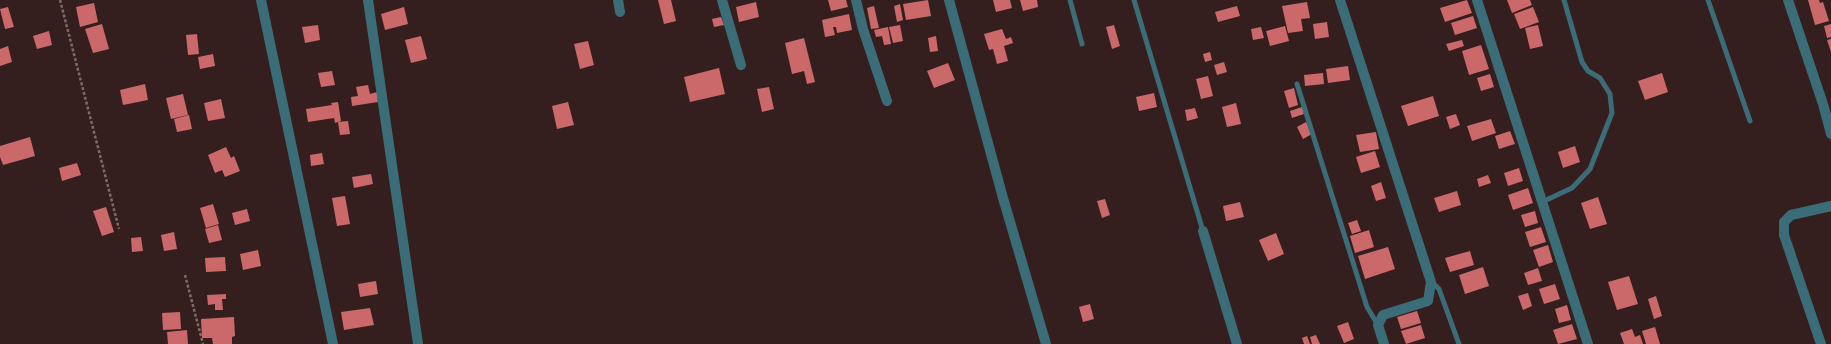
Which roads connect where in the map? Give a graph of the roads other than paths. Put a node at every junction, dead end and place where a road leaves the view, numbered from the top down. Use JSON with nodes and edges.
{"nodes":[{"id":1,"x":260,"y":0,"type":"edge"},
{"id":2,"x":368,"y":0,"type":"edge"},
{"id":3,"x":618,"y":0,"type":"edge"},
{"id":4,"x":722,"y":0,"type":"edge"},
{"id":5,"x":856,"y":0,"type":"edge"},
{"id":6,"x":949,"y":0,"type":"edge"},
{"id":7,"x":1070,"y":0,"type":"edge"},
{"id":8,"x":1134,"y":0,"type":"edge"},
{"id":9,"x":1340,"y":0,"type":"edge"},
{"id":10,"x":1477,"y":0,"type":"edge"},
{"id":11,"x":1564,"y":0,"type":"edge"},
{"id":12,"x":1708,"y":0,"type":"edge"},
{"id":13,"x":1788,"y":0,"type":"edge"},
{"id":14,"x":620,"y":12,"type":"dead end"},
{"id":15,"x":1082,"y":44,"type":"dead end"},
{"id":16,"x":741,"y":65,"type":"dead end"},
{"id":17,"x":1297,"y":84,"type":"dead end"},
{"id":18,"x":886,"y":101,"type":"dead end"},
{"id":19,"x":1750,"y":121,"type":"dead end"},
{"id":20,"x":1831,"y":134,"type":"edge"},
{"id":21,"x":1542,"y":202,"type":"junction"},
{"id":22,"x":1831,"y":206,"type":"edge"},
{"id":23,"x":1203,"y":230,"type":"joint"},
{"id":24,"x":1431,"y":282,"type":"junction"},
{"id":25,"x":1378,"y":325,"type":"junction"},
{"id":26,"x":333,"y":344,"type":"edge"},
{"id":27,"x":418,"y":344,"type":"edge"},
{"id":28,"x":1046,"y":344,"type":"edge"},
{"id":29,"x":1238,"y":344,"type":"edge"},
{"id":30,"x":1384,"y":344,"type":"edge"},
{"id":31,"x":1459,"y":344,"type":"edge"},
{"id":32,"x":1588,"y":344,"type":"edge"},
{"id":33,"x":1821,"y":344,"type":"edge"}],
"edges":[{"from":1,"to":26,"type":"street"},
{"from":2,"to":27,"type":"street"},
{"from":3,"to":14,"type":"street"},
{"from":4,"to":16,"type":"street"},
{"from":5,"to":18,"type":"street"},
{"from":6,"to":28,"type":"street"},
{"from":7,"to":15,"type":"lane"},
{"from":8,"to":23,"type":"lane"},
{"from":9,"to":24,"type":"street"},
{"from":10,"to":21,"type":"street"},
{"from":11,"to":21,"type":"lane"},
{"from":12,"to":19,"type":"lane"},
{"from":13,"to":20,"type":"street"},
{"from":17,"to":25,"type":"lane"},
{"from":21,"to":32,"type":"street"},
{"from":22,"to":33,"type":"street"},
{"from":23,"to":29,"type":"street"},
{"from":24,"to":25,"type":"street"},
{"from":24,"to":31,"type":"lane"},
{"from":25,"to":30,"type":"street"}]}
